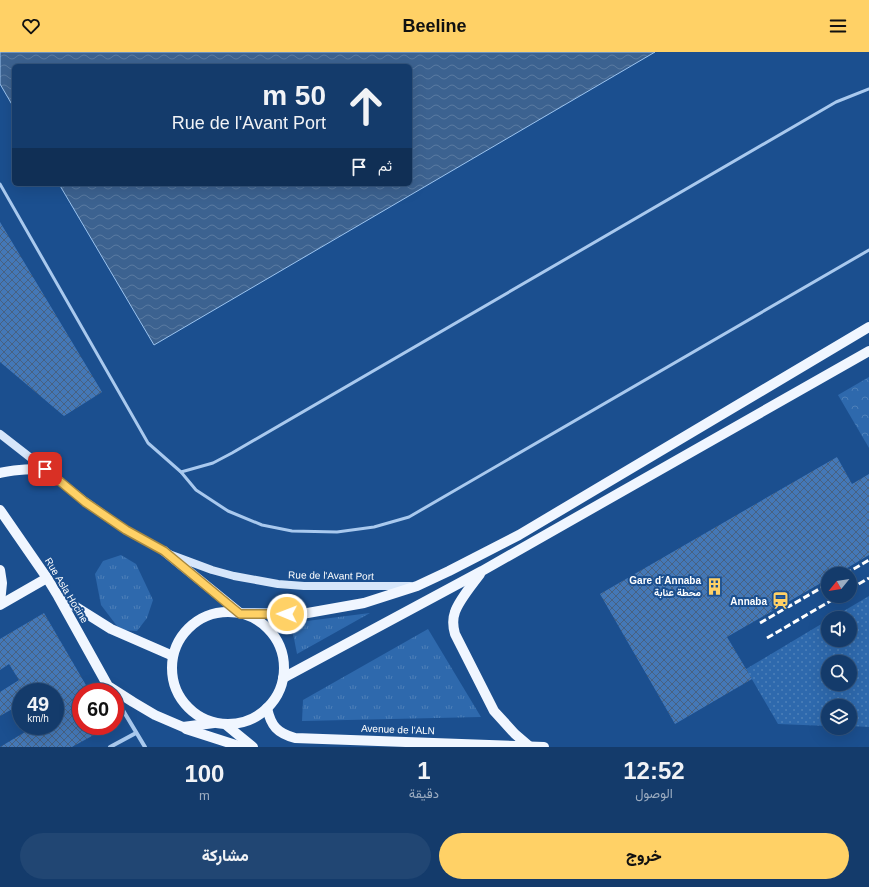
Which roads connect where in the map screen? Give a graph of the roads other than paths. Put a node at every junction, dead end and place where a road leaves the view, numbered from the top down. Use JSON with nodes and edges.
{"nodes":[{"id":1,"x":869,"y":89,"type":"edge"},
{"id":2,"x":0,"y":184,"type":"edge"},
{"id":3,"x":869,"y":250,"type":"edge"},
{"id":4,"x":869,"y":327,"type":"edge"},
{"id":5,"x":869,"y":351,"type":"edge"},
{"id":6,"x":0,"y":434,"type":"edge"},
{"id":7,"x":45,"y":469,"type":"junction"},
{"id":8,"x":181,"y":472,"type":"junction"},
{"id":9,"x":0,"y":474,"type":"edge"},
{"id":10,"x":0,"y":510,"type":"edge"},
{"id":11,"x":164,"y":551,"type":"junction"},
{"id":12,"x":0,"y":570,"type":"edge"},
{"id":13,"x":482,"y":571,"type":"junction"},
{"id":14,"x":47,"y":578,"type":"junction"},
{"id":15,"x":417,"y":586,"type":"junction"},
{"id":16,"x":58,"y":596,"type":"junction"},
{"id":17,"x":0,"y":604,"type":"edge"},
{"id":18,"x":240,"y":614,"type":"junction"},
{"id":19,"x":173,"y":656,"type":"junction"},
{"id":20,"x":283,"y":678,"type":"junction"},
{"id":21,"x":107,"y":683,"type":"edge"},
{"id":22,"x":124,"y":697,"type":"edge"},
{"id":23,"x":267,"y":708,"type":"junction"},
{"id":24,"x":124,"y":712,"type":"edge"},
{"id":25,"x":220,"y":724,"type":"junction"},
{"id":26,"x":182,"y":727,"type":"junction"},
{"id":27,"x":136,"y":732,"type":"junction"},
{"id":28,"x":530,"y":746,"type":"junction"},
{"id":29,"x":110,"y":747,"type":"edge"},
{"id":30,"x":145,"y":747,"type":"edge"},
{"id":31,"x":242,"y":747,"type":"edge"},
{"id":32,"x":253,"y":747,"type":"edge"},
{"id":33,"x":544,"y":747,"type":"edge"}],
"edges":[{"from":1,"to":8,"type":"lane"},
{"from":2,"to":8,"type":"lane"},
{"from":3,"to":8,"type":"lane"},
{"from":4,"to":15,"type":"main road"},
{"from":5,"to":13,"type":"main road"},
{"from":6,"to":7,"type":"street","name":"Rue de l'Avant Port"},
{"from":7,"to":9,"type":"main road"},
{"from":7,"to":11,"type":"street","name":"Rue de l'Avant Port"},
{"from":10,"to":14,"type":"main road","name":"Rue Asla Hocine"},
{"from":11,"to":15,"type":"street","name":"Rue de l'Avant Port"},
{"from":11,"to":18,"type":"main road"},
{"from":12,"to":17,"type":"main road"},
{"from":13,"to":20,"type":"main road"},
{"from":13,"to":28,"type":"main road"},
{"from":14,"to":16,"type":"main road","name":"Rue Asla Hocine"},
{"from":14,"to":17,"type":"main road"},
{"from":15,"to":18,"type":"main road"},
{"from":16,"to":19,"type":"main road"},
{"from":16,"to":21,"type":"main road","name":"Rue Asla Hocine"},
{"from":18,"to":19,"type":"main road"},
{"from":18,"to":20,"type":"main road"},
{"from":19,"to":25,"type":"main road"},
{"from":20,"to":23,"type":"main road"},
{"from":22,"to":26,"type":"main road","name":"Rue Asla Hocine"},
{"from":23,"to":25,"type":"main road"},
{"from":23,"to":28,"type":"main road","name":"Avenue de l'ALN"},
{"from":24,"to":27,"type":"street"},
{"from":25,"to":26,"type":"main road"},
{"from":25,"to":32,"type":"main road"},
{"from":26,"to":31,"type":"main road","name":"Rue Asla Hocine"},
{"from":27,"to":29,"type":"street"},
{"from":27,"to":30,"type":"street"},
{"from":28,"to":33,"type":"main road","name":"Avenue de l'ALN"}]}
